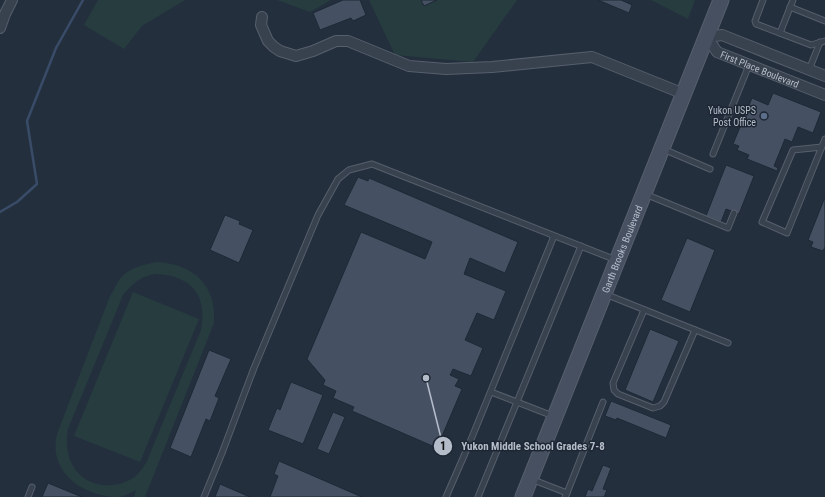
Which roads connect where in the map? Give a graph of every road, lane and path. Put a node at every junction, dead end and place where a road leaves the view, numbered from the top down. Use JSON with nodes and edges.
{"nodes":[{"id":1,"x":12,"y":0,"type":"edge"},
{"id":2,"x":721,"y":0,"type":"edge"},
{"id":3,"x":763,"y":0,"type":"edge"},
{"id":4,"x":793,"y":0,"type":"edge"},
{"id":5,"x":790,"y":7,"type":"junction"},
{"id":6,"x":262,"y":17,"type":"dead end"},
{"id":7,"x":825,"y":21,"type":"edge"},
{"id":8,"x":0,"y":28,"type":"edge"},
{"id":9,"x":780,"y":33,"type":"junction"},
{"id":10,"x":707,"y":37,"type":"junction"},
{"id":11,"x":823,"y":42,"type":"edge"},
{"id":12,"x":756,"y":49,"type":"junction"},
{"id":13,"x":749,"y":65,"type":"junction"},
{"id":14,"x":809,"y":70,"type":"junction"},
{"id":15,"x":825,"y":76,"type":"edge"},
{"id":16,"x":684,"y":94,"type":"junction"},
{"id":17,"x":825,"y":95,"type":"edge"},
{"id":18,"x":825,"y":139,"type":"edge"},
{"id":19,"x":822,"y":147,"type":"junction"},
{"id":20,"x":662,"y":149,"type":"junction"},
{"id":21,"x":713,"y":154,"type":"dead end"},
{"id":22,"x":710,"y":169,"type":"dead end"},
{"id":23,"x":644,"y":193,"type":"junction"},
{"id":24,"x":734,"y":213,"type":"dead end"},
{"id":25,"x":554,"y":236,"type":"junction"},
{"id":26,"x":581,"y":246,"type":"junction"},
{"id":27,"x":617,"y":261,"type":"junction"},
{"id":28,"x":604,"y":294,"type":"junction"},
{"id":29,"x":644,"y":310,"type":"junction"},
{"id":30,"x":695,"y":330,"type":"junction"},
{"id":31,"x":728,"y":344,"type":"dead end"},
{"id":32,"x":491,"y":392,"type":"junction"},
{"id":33,"x":516,"y":402,"type":"junction"},
{"id":34,"x":603,"y":402,"type":"dead end"},
{"id":35,"x":555,"y":416,"type":"junction"},
{"id":36,"x":530,"y":479,"type":"junction"},
{"id":37,"x":32,"y":487,"type":"dead end"},
{"id":38,"x":566,"y":495,"type":"edge"},
{"id":39,"x":28,"y":497,"type":"edge"},
{"id":40,"x":204,"y":497,"type":"edge"},
{"id":41,"x":446,"y":497,"type":"edge"},
{"id":42,"x":478,"y":497,"type":"edge"},
{"id":43,"x":523,"y":497,"type":"edge"}],
"edges":[{"from":1,"to":8,"type":"street"},
{"from":2,"to":10,"type":"street","name":"Garth Brooks Boulevard"},
{"from":3,"to":9,"type":"lane"},
{"from":4,"to":5,"type":"lane"},
{"from":5,"to":7,"type":"lane"},
{"from":5,"to":9,"type":"lane"},
{"from":6,"to":16,"type":"street"},
{"from":9,"to":11,"type":"lane"},
{"from":10,"to":12,"type":"street","name":"First Place Boulevard"},
{"from":10,"to":13,"type":"street","name":"First Place Boulevard"},
{"from":10,"to":16,"type":"street","name":"Garth Brooks Boulevard"},
{"from":11,"to":14,"type":"lane"},
{"from":12,"to":13,"type":"street"},
{"from":12,"to":14,"type":"street","name":"First Place Boulevard"},
{"from":13,"to":17,"type":"street","name":"First Place Boulevard"},
{"from":13,"to":21,"type":"lane"},
{"from":14,"to":15,"type":"street","name":"First Place Boulevard"},
{"from":16,"to":20,"type":"street","name":"Garth Brooks Boulevard"},
{"from":18,"to":19,"type":"lane"},
{"from":19,"to":19,"type":"lane"},
{"from":20,"to":22,"type":"lane"},
{"from":20,"to":23,"type":"street","name":"Garth Brooks Boulevard"},
{"from":23,"to":24,"type":"lane"},
{"from":23,"to":27,"type":"street","name":"Garth Brooks Boulevard"},
{"from":25,"to":26,"type":"lane"},
{"from":25,"to":32,"type":"lane"},
{"from":25,"to":40,"type":"lane"},
{"from":26,"to":27,"type":"lane"},
{"from":26,"to":33,"type":"lane"},
{"from":27,"to":28,"type":"street","name":"Garth Brooks Boulevard"},
{"from":28,"to":29,"type":"lane"},
{"from":28,"to":35,"type":"street","name":"Garth Brooks Boulevard"},
{"from":29,"to":30,"type":"lane"},
{"from":29,"to":30,"type":"lane"},
{"from":30,"to":31,"type":"lane"},
{"from":32,"to":33,"type":"lane"},
{"from":32,"to":41,"type":"lane"},
{"from":33,"to":35,"type":"lane"},
{"from":33,"to":42,"type":"lane"},
{"from":34,"to":38,"type":"lane"},
{"from":35,"to":36,"type":"street","name":"Garth Brooks Boulevard"},
{"from":36,"to":38,"type":"lane"},
{"from":36,"to":43,"type":"street","name":"Garth Brooks Boulevard"},
{"from":37,"to":39,"type":"lane"}]}
